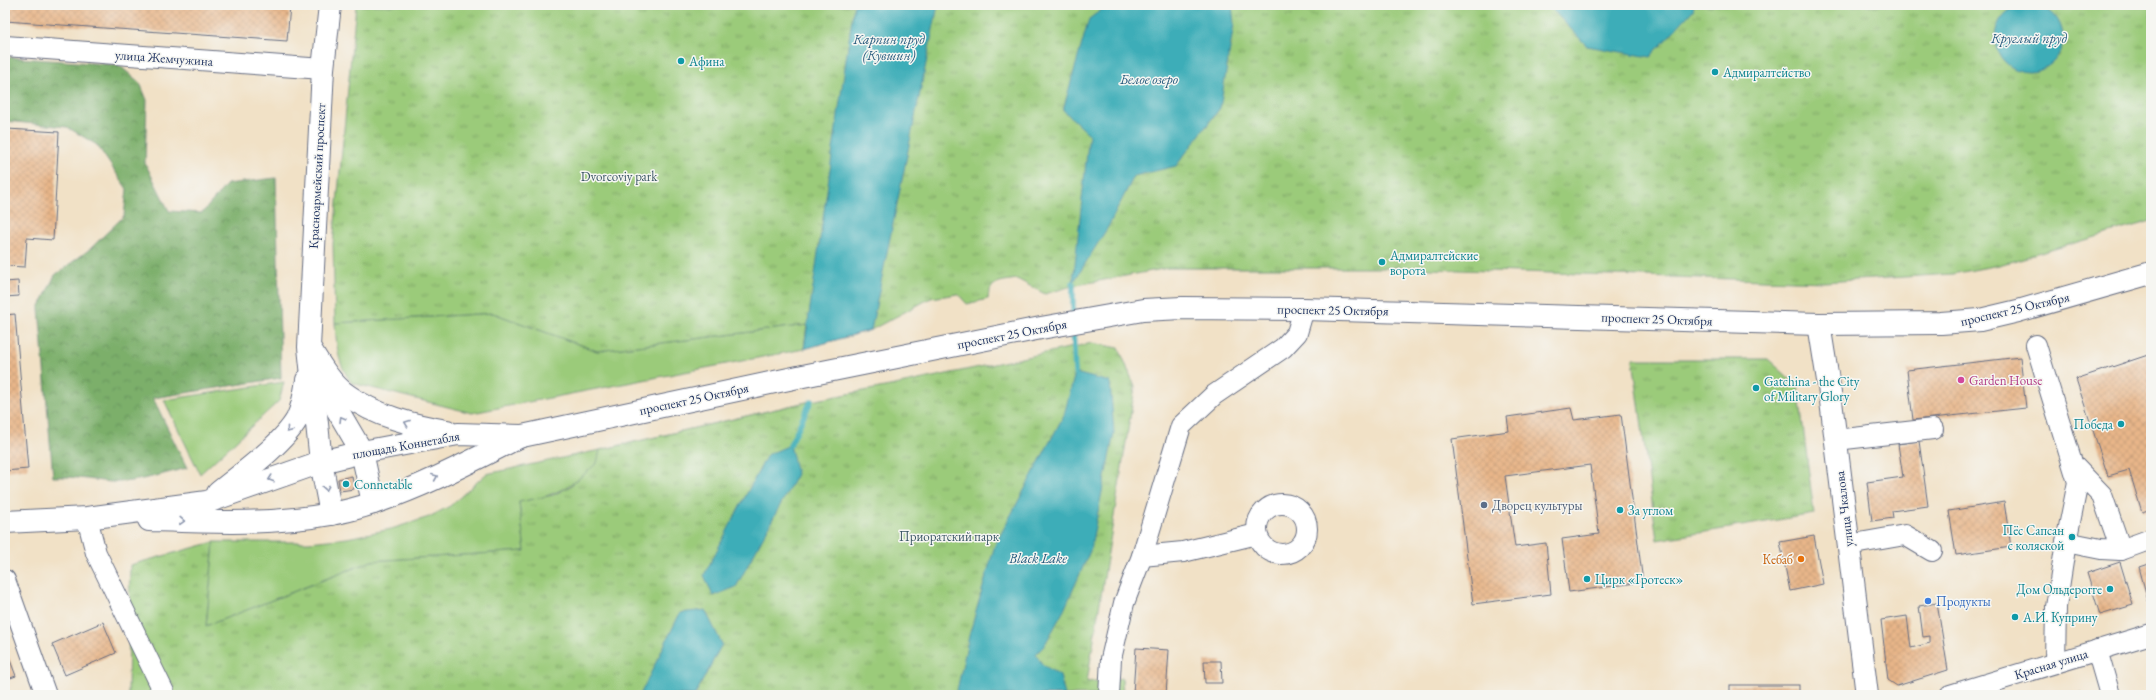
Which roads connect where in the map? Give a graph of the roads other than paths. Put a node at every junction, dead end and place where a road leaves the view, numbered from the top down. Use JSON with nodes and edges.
{"nodes":[{"id":1,"x":330,"y":5,"type":"edge"},
{"id":2,"x":5,"y":46,"type":"edge"},
{"id":3,"x":323,"y":69,"type":"junction"},
{"id":4,"x":2151,"y":273,"type":"edge"},
{"id":5,"x":1304,"y":309,"type":"junction"},
{"id":6,"x":1819,"y":324,"type":"junction"},
{"id":7,"x":2036,"y":345,"type":"dead end"},
{"id":8,"x":309,"y":347,"type":"junction"},
{"id":9,"x":1933,"y":429,"type":"dead end"},
{"id":10,"x":458,"y":434,"type":"junction"},
{"id":11,"x":522,"y":436,"type":"junction"},
{"id":12,"x":1836,"y":440,"type":"junction"},
{"id":13,"x":362,"y":452,"type":"junction"},
{"id":14,"x":321,"y":462,"type":"junction"},
{"id":15,"x":2074,"y":466,"type":"junction"},
{"id":16,"x":208,"y":502,"type":"junction"},
{"id":17,"x":373,"y":503,"type":"junction"},
{"id":18,"x":330,"y":514,"type":"junction"},
{"id":19,"x":87,"y":518,"type":"junction"},
{"id":20,"x":5,"y":522,"type":"edge"},
{"id":21,"x":1257,"y":534,"type":"dead end"},
{"id":22,"x":2151,"y":539,"type":"edge"},
{"id":23,"x":2066,"y":542,"type":"junction"},
{"id":24,"x":1848,"y":545,"type":"junction"},
{"id":25,"x":2121,"y":550,"type":"junction"},
{"id":26,"x":1932,"y":551,"type":"dead end"},
{"id":27,"x":1142,"y":556,"type":"junction"},
{"id":28,"x":5,"y":580,"type":"edge"},
{"id":29,"x":2151,"y":634,"type":"edge"},
{"id":30,"x":2096,"y":650,"type":"junction"},
{"id":31,"x":2055,"y":663,"type":"junction"},
{"id":32,"x":46,"y":695,"type":"edge"},
{"id":33,"x":157,"y":695,"type":"edge"},
{"id":34,"x":1109,"y":695,"type":"edge"},
{"id":35,"x":1867,"y":695,"type":"edge"},
{"id":36,"x":1950,"y":695,"type":"edge"},
{"id":37,"x":2110,"y":695,"type":"edge"}],
"edges":[{"from":1,"to":3,"type":"main road","name":"Красноармейский проспект"},
{"from":2,"to":3,"type":"street","name":"улица Жемчужина"},
{"from":3,"to":8,"type":"main road","name":"Красноармейский проспект"},
{"from":4,"to":6,"type":"main road","name":"проспект 25 Октября"},
{"from":5,"to":6,"type":"main road","name":"проспект 25 Октября"},
{"from":5,"to":11,"type":"main road","name":"проспект 25 Октября"},
{"from":5,"to":27,"type":"street"},
{"from":6,"to":12,"type":"main road","name":"улица Чкалова"},
{"from":7,"to":15,"type":"street"},
{"from":10,"to":8,"type":"main road","one_way":true},
{"from":13,"to":8,"type":"main road","name":"Красноармейский проспект","one_way":true},
{"from":8,"to":14,"type":"main road","name":"Красноармейский проспект"},
{"from":8,"to":16,"type":"main road","one_way":true},
{"from":9,"to":12,"type":"street"},
{"from":10,"to":11,"type":"main road","name":"площадь Коннетабля"},
{"from":10,"to":13,"type":"main road","name":"площадь Коннетабля"},
{"from":17,"to":11,"type":"main road","one_way":true},
{"from":12,"to":24,"type":"main road","name":"улица Чкалова"},
{"from":13,"to":14,"type":"main road","name":"площадь Коннетабля"},
{"from":13,"to":17,"type":"main road","name":"Красноармейский проспект"},
{"from":14,"to":16,"type":"main road","name":"площадь Коннетабля","one_way":true},
{"from":14,"to":18,"type":"main road","name":"Красноармейский проспект","one_way":true},
{"from":15,"to":23,"type":"street"},
{"from":15,"to":25,"type":"street"},
{"from":16,"to":19,"type":"main road","name":"площадь Коннетабля"},
{"from":17,"to":18,"type":"main road"},
{"from":19,"to":18,"type":"main road","one_way":true},
{"from":19,"to":20,"type":"main road"},
{"from":19,"to":33,"type":"street"},
{"from":21,"to":27,"type":"street"},
{"from":22,"to":25,"type":"street"},
{"from":23,"to":25,"type":"street"},
{"from":23,"to":31,"type":"street"},
{"from":24,"to":26,"type":"street"},
{"from":24,"to":35,"type":"main road","name":"улица Чкалова"},
{"from":27,"to":34,"type":"street"},
{"from":28,"to":32,"type":"street"},
{"from":29,"to":30,"type":"street","name":"Красная улица"},
{"from":30,"to":31,"type":"street","name":"Красная улица"},
{"from":30,"to":37,"type":"street"},
{"from":31,"to":36,"type":"street","name":"Красная улица"}]}
